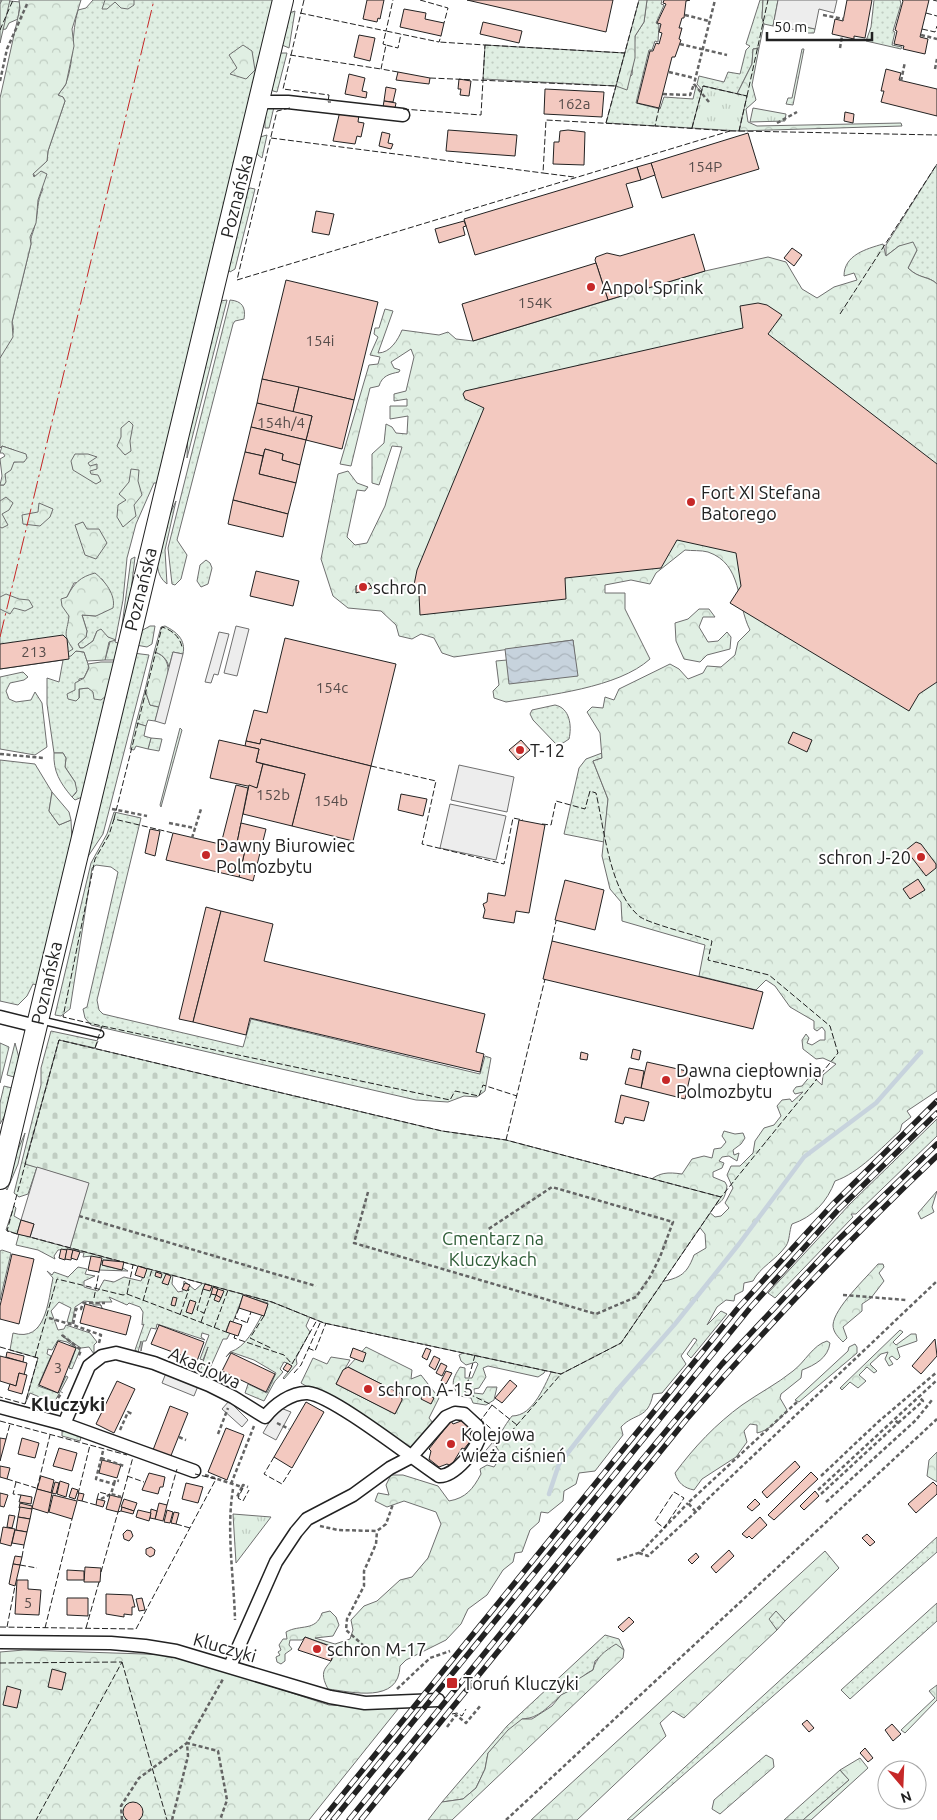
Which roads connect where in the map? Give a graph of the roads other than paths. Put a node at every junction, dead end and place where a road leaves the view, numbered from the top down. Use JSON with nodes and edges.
{"nodes":[{"id":1,"x":283,"y":0,"type":"edge"},
{"id":2,"x":258,"y":102,"type":"junction"},
{"id":3,"x":403,"y":115,"type":"dead end"},
{"id":4,"x":0,"y":1017,"type":"edge"},
{"id":5,"x":37,"y":1023,"type":"junction"},
{"id":6,"x":100,"y":1034,"type":"dead end"},
{"id":7,"x":0,"y":1179,"type":"edge"},
{"id":8,"x":0,"y":1407,"type":"edge"},
{"id":9,"x":64,"y":1424,"type":"junction"},
{"id":10,"x":411,"y":1457,"type":"junction"},
{"id":11,"x":194,"y":1471,"type":"road end"},
{"id":12,"x":0,"y":1642,"type":"edge"},
{"id":13,"x":230,"y":1666,"type":"junction"},
{"id":14,"x":438,"y":1700,"type":"dead end"}],
"edges":[{"from":1,"to":2,"type":"main road","name":"Poznańska"},
{"from":2,"to":3,"type":"street"},
{"from":2,"to":5,"type":"main road","name":"Poznańska"},
{"from":4,"to":5,"type":"street"},
{"from":5,"to":6,"type":"lane"},
{"from":5,"to":7,"type":"main road","name":"Poznańska"},
{"from":8,"to":9,"type":"street"},
{"from":9,"to":10,"type":"street","name":"Akacjowa"},
{"from":9,"to":11,"type":"street"},
{"from":10,"to":10,"type":"street"},
{"from":10,"to":13,"type":"street"},
{"from":12,"to":13,"type":"street","name":"Kluczyki"},
{"from":13,"to":14,"type":"street","name":"Kluczyki"}]}
